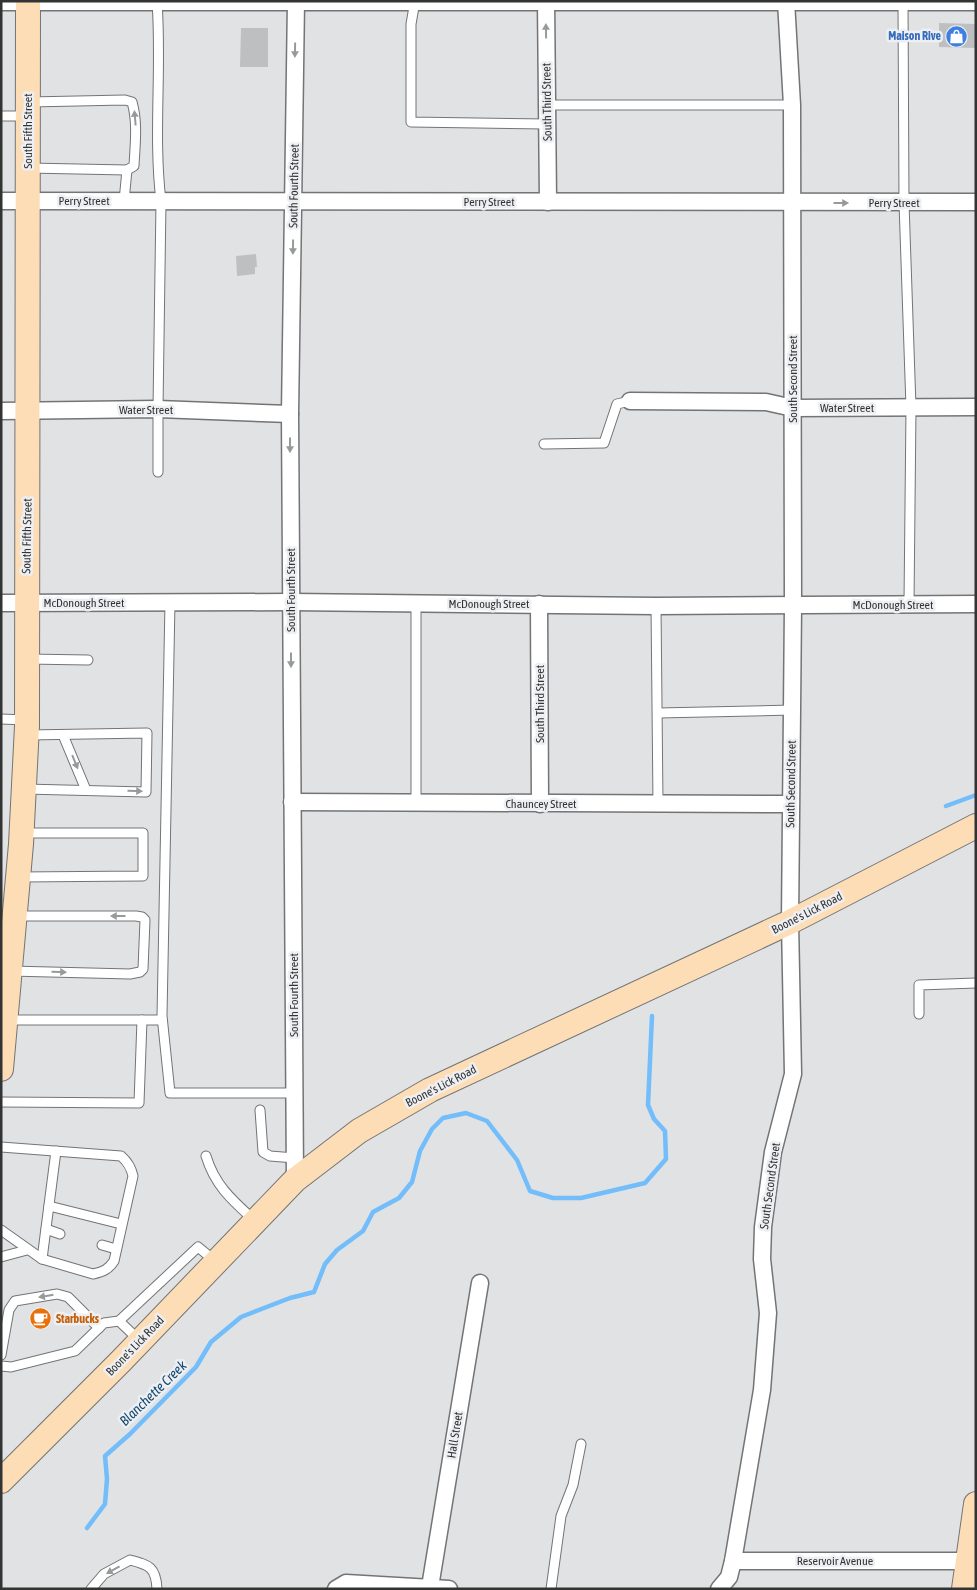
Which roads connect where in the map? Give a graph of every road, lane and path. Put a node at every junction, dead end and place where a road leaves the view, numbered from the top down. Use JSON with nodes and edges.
{"nodes":[{"id":1,"x":786,"y":1,"type":"edge"},
{"id":2,"x":1,"y":2,"type":"edge"},
{"id":3,"x":28,"y":2,"type":"edge"},
{"id":4,"x":154,"y":2,"type":"edge"},
{"id":5,"x":296,"y":2,"type":"edge"},
{"id":6,"x":415,"y":2,"type":"edge"},
{"id":7,"x":546,"y":2,"type":"edge"},
{"id":8,"x":903,"y":2,"type":"edge"},
{"id":9,"x":976,"y":2,"type":"edge"},
{"id":10,"x":547,"y":105,"type":"junction"},
{"id":11,"x":792,"y":106,"type":"junction"},
{"id":12,"x":28,"y":109,"type":"junction"},
{"id":13,"x":1,"y":116,"type":"edge"},
{"id":14,"x":547,"y":124,"type":"junction"},
{"id":15,"x":28,"y":168,"type":"junction"},
{"id":16,"x":130,"y":168,"type":"junction"},
{"id":17,"x":1,"y":201,"type":"edge"},
{"id":18,"x":28,"y":201,"type":"junction"},
{"id":19,"x":124,"y":201,"type":"junction"},
{"id":20,"x":161,"y":201,"type":"junction"},
{"id":21,"x":293,"y":202,"type":"junction"},
{"id":22,"x":548,"y":202,"type":"junction"},
{"id":23,"x":976,"y":202,"type":"edge"},
{"id":24,"x":792,"y":203,"type":"junction"},
{"id":25,"x":904,"y":203,"type":"junction"},
{"id":26,"x":630,"y":401,"type":"joint"},
{"id":27,"x":912,"y":407,"type":"junction"},
{"id":28,"x":976,"y":407,"type":"edge"},
{"id":29,"x":793,"y":408,"type":"junction"},
{"id":30,"x":158,"y":409,"type":"junction"},
{"id":31,"x":1,"y":411,"type":"edge"},
{"id":32,"x":28,"y":411,"type":"junction"},
{"id":33,"x":290,"y":414,"type":"junction"},
{"id":34,"x":544,"y":444,"type":"dead end"},
{"id":35,"x":158,"y":472,"type":"dead end"},
{"id":36,"x":170,"y":602,"type":"junction"},
{"id":37,"x":291,"y":602,"type":"junction"},
{"id":38,"x":1,"y":603,"type":"edge"},
{"id":39,"x":26,"y":603,"type":"junction"},
{"id":40,"x":416,"y":604,"type":"junction"},
{"id":41,"x":539,"y":604,"type":"junction"},
{"id":42,"x":909,"y":604,"type":"junction"},
{"id":43,"x":976,"y":604,"type":"edge"},
{"id":44,"x":793,"y":605,"type":"junction"},
{"id":45,"x":656,"y":606,"type":"junction"},
{"id":46,"x":27,"y":659,"type":"junction"},
{"id":47,"x":88,"y":660,"type":"dead end"},
{"id":48,"x":792,"y":710,"type":"junction"},
{"id":49,"x":658,"y":713,"type":"junction"},
{"id":50,"x":1,"y":719,"type":"edge"},
{"id":51,"x":27,"y":728,"type":"junction"},
{"id":52,"x":63,"y":734,"type":"junction"},
{"id":53,"x":24,"y":789,"type":"junction"},
{"id":54,"x":86,"y":790,"type":"junction"},
{"id":55,"x":292,"y":802,"type":"junction"},
{"id":56,"x":416,"y":803,"type":"junction"},
{"id":57,"x":540,"y":804,"type":"junction"},
{"id":58,"x":658,"y":804,"type":"junction"},
{"id":59,"x":790,"y":804,"type":"junction"},
{"id":60,"x":976,"y":826,"type":"edge"},
{"id":61,"x":22,"y":833,"type":"junction"},
{"id":62,"x":18,"y":877,"type":"junction"},
{"id":63,"x":15,"y":916,"type":"junction"},
{"id":64,"x":790,"y":922,"type":"junction"},
{"id":65,"x":7,"y":976,"type":"edge"},
{"id":66,"x":976,"y":983,"type":"edge"},
{"id":67,"x":919,"y":1014,"type":"dead end"},
{"id":68,"x":142,"y":1020,"type":"junction"},
{"id":69,"x":162,"y":1020,"type":"junction"},
{"id":70,"x":4,"y":1024,"type":"edge"},
{"id":71,"x":1,"y":1069,"type":"edge"},
{"id":72,"x":294,"y":1093,"type":"junction"},
{"id":73,"x":1,"y":1102,"type":"edge"},
{"id":74,"x":260,"y":1110,"type":"dead end"},
{"id":75,"x":1,"y":1147,"type":"edge"},
{"id":76,"x":56,"y":1151,"type":"junction"},
{"id":77,"x":206,"y":1156,"type":"dead end"},
{"id":78,"x":295,"y":1169,"type":"junction"},
{"id":79,"x":49,"y":1206,"type":"junction"},
{"id":80,"x":255,"y":1221,"type":"junction"},
{"id":81,"x":121,"y":1224,"type":"junction"},
{"id":82,"x":1,"y":1230,"type":"edge"},
{"id":83,"x":46,"y":1230,"type":"junction"},
{"id":84,"x":60,"y":1234,"type":"dead end"},
{"id":85,"x":102,"y":1245,"type":"dead end"},
{"id":86,"x":116,"y":1249,"type":"junction"},
{"id":87,"x":27,"y":1250,"type":"junction"},
{"id":88,"x":1,"y":1257,"type":"edge"},
{"id":89,"x":42,"y":1259,"type":"junction"},
{"id":90,"x":216,"y":1262,"type":"junction"},
{"id":91,"x":480,"y":1283,"type":"dead end"},
{"id":92,"x":119,"y":1321,"type":"junction"},
{"id":93,"x":99,"y":1328,"type":"junction"},
{"id":94,"x":140,"y":1341,"type":"junction"},
{"id":95,"x":1,"y":1355,"type":"edge"},
{"id":96,"x":1,"y":1366,"type":"edge"},
{"id":97,"x":581,"y":1444,"type":"dead end"},
{"id":98,"x":13,"y":1461,"type":"edge"},
{"id":99,"x":1,"y":1481,"type":"edge"},
{"id":100,"x":976,"y":1504,"type":"edge"},
{"id":101,"x":733,"y":1561,"type":"junction"},
{"id":102,"x":968,"y":1562,"type":"junction"},
{"id":103,"x":430,"y":1587,"type":"junction"},
{"id":104,"x":337,"y":1588,"type":"edge"},
{"id":105,"x":91,"y":1589,"type":"edge"},
{"id":106,"x":157,"y":1589,"type":"edge"},
{"id":107,"x":450,"y":1589,"type":"edge"},
{"id":108,"x":550,"y":1589,"type":"edge"},
{"id":109,"x":719,"y":1589,"type":"edge"},
{"id":110,"x":964,"y":1589,"type":"edge"}],
"edges":[{"from":1,"to":7,"type":"street"},
{"from":1,"to":8,"type":"street"},
{"from":1,"to":11,"type":"street","name":"South Second Street"},
{"from":2,"to":3,"type":"street"},
{"from":3,"to":4,"type":"street"},
{"from":3,"to":12,"type":"street","name":"South Fifth Street"},
{"from":4,"to":5,"type":"street"},
{"from":4,"to":20,"type":"lane"},
{"from":5,"to":6,"type":"street"},
{"from":5,"to":21,"type":"street","name":"South Fourth Street","one_way":true},
{"from":6,"to":7,"type":"street"},
{"from":6,"to":14,"type":"lane"},
{"from":10,"to":7,"type":"street","name":"South Third Street","one_way":true},
{"from":8,"to":9,"type":"street"},
{"from":8,"to":25,"type":"lane"},
{"from":10,"to":11,"type":"lane"},
{"from":10,"to":14,"type":"street","name":"South Third Street"},
{"from":11,"to":24,"type":"street","name":"South Second Street"},
{"from":12,"to":13,"type":"lane"},
{"from":12,"to":15,"type":"street","name":"South Fifth Street"},
{"from":16,"to":12,"type":"lane","one_way":true},
{"from":14,"to":22,"type":"street","name":"South Third Street"},
{"from":15,"to":16,"type":"lane"},
{"from":15,"to":18,"type":"street","name":"South Fifth Street"},
{"from":16,"to":19,"type":"lane"},
{"from":17,"to":18,"type":"street","name":"Perry Street"},
{"from":18,"to":19,"type":"street","name":"Perry Street"},
{"from":18,"to":32,"type":"street","name":"South Fifth Street"},
{"from":19,"to":20,"type":"street","name":"Perry Street"},
{"from":20,"to":21,"type":"street","name":"Perry Street"},
{"from":20,"to":30,"type":"lane"},
{"from":21,"to":22,"type":"street","name":"Perry Street"},
{"from":21,"to":33,"type":"street","name":"South Fourth Street","one_way":true},
{"from":22,"to":24,"type":"street","name":"Perry Street"},
{"from":23,"to":25,"type":"street","name":"Perry Street"},
{"from":24,"to":25,"type":"street","name":"Perry Street","one_way":true},
{"from":24,"to":29,"type":"street","name":"South Second Street"},
{"from":25,"to":27,"type":"lane"},
{"from":26,"to":29,"type":"street","name":"Water Street"},
{"from":26,"to":34,"type":"lane"},
{"from":27,"to":28,"type":"street","name":"Water Street"},
{"from":27,"to":29,"type":"street","name":"Water Street"},
{"from":27,"to":42,"type":"lane"},
{"from":29,"to":44,"type":"street","name":"South Second Street"},
{"from":30,"to":32,"type":"street","name":"Water Street"},
{"from":30,"to":33,"type":"street","name":"Water Street"},
{"from":30,"to":35,"type":"lane"},
{"from":31,"to":32,"type":"street","name":"Water Street"},
{"from":32,"to":39,"type":"street","name":"South Fifth Street"},
{"from":33,"to":37,"type":"street","name":"South Fourth Street","one_way":true},
{"from":36,"to":37,"type":"street","name":"McDonough Street"},
{"from":36,"to":39,"type":"street","name":"McDonough Street"},
{"from":36,"to":69,"type":"lane"},
{"from":37,"to":40,"type":"street","name":"McDonough Street"},
{"from":37,"to":55,"type":"street","name":"South Fourth Street","one_way":true},
{"from":38,"to":39,"type":"street","name":"McDonough Street"},
{"from":39,"to":46,"type":"street","name":"South Fifth Street"},
{"from":40,"to":41,"type":"street","name":"McDonough Street"},
{"from":40,"to":56,"type":"lane"},
{"from":41,"to":45,"type":"street","name":"McDonough Street"},
{"from":41,"to":57,"type":"street","name":"South Third Street"},
{"from":42,"to":43,"type":"street","name":"McDonough Street"},
{"from":42,"to":44,"type":"street","name":"McDonough Street"},
{"from":44,"to":45,"type":"street","name":"McDonough Street"},
{"from":44,"to":48,"type":"street","name":"South Second Street"},
{"from":45,"to":49,"type":"lane"},
{"from":46,"to":47,"type":"lane"},
{"from":46,"to":51,"type":"street","name":"South Fifth Street"},
{"from":48,"to":49,"type":"lane"},
{"from":48,"to":59,"type":"street","name":"South Second Street"},
{"from":49,"to":58,"type":"lane"},
{"from":50,"to":51,"type":"lane"},
{"from":51,"to":52,"type":"lane"},
{"from":51,"to":53,"type":"street","name":"South Fifth Street"},
{"from":52,"to":54,"type":"lane","one_way":true},
{"from":54,"to":52,"type":"lane","one_way":true},
{"from":53,"to":54,"type":"lane"},
{"from":53,"to":61,"type":"street","name":"South Fifth Street"},
{"from":55,"to":56,"type":"street","name":"Chauncey Street"},
{"from":55,"to":72,"type":"street","name":"South Fourth Street"},
{"from":56,"to":57,"type":"street","name":"Chauncey Street"},
{"from":57,"to":58,"type":"street","name":"Chauncey Street"},
{"from":58,"to":59,"type":"street","name":"Chauncey Street"},
{"from":59,"to":64,"type":"street","name":"South Second Street"},
{"from":60,"to":64,"type":"street","name":"Boone's Lick Road"},
{"from":61,"to":62,"type":"street","name":"South Fifth Street"},
{"from":61,"to":62,"type":"lane"},
{"from":62,"to":63,"type":"street","name":"South Fifth Street"},
{"from":63,"to":65,"type":"street","name":"South Fifth Street"},
{"from":65,"to":63,"type":"lane","one_way":true},
{"from":64,"to":78,"type":"street","name":"Boone's Lick Road"},
{"from":64,"to":101,"type":"street","name":"South Second Street"},
{"from":65,"to":70,"type":"street","name":"South Fifth Street"},
{"from":66,"to":67,"type":"lane"},
{"from":68,"to":69,"type":"lane"},
{"from":68,"to":70,"type":"lane"},
{"from":68,"to":73,"type":"lane"},
{"from":69,"to":72,"type":"lane"},
{"from":70,"to":71,"type":"street","name":"South Fifth Street"},
{"from":72,"to":78,"type":"street","name":"South Fourth Street"},
{"from":74,"to":78,"type":"lane"},
{"from":75,"to":76,"type":"lane"},
{"from":76,"to":79,"type":"lane"},
{"from":76,"to":81,"type":"lane"},
{"from":77,"to":80,"type":"lane"},
{"from":78,"to":80,"type":"street","name":"Boone's Lick Road"},
{"from":79,"to":81,"type":"lane"},
{"from":79,"to":83,"type":"lane"},
{"from":80,"to":90,"type":"street","name":"Boone's Lick Road"},
{"from":81,"to":86,"type":"lane"},
{"from":82,"to":87,"type":"lane"},
{"from":83,"to":84,"type":"lane"},
{"from":83,"to":89,"type":"lane"},
{"from":85,"to":86,"type":"lane"},
{"from":86,"to":89,"type":"lane"},
{"from":87,"to":88,"type":"lane"},
{"from":87,"to":89,"type":"lane"},
{"from":90,"to":92,"type":"lane"},
{"from":90,"to":94,"type":"street","name":"Boone's Lick Road"},
{"from":91,"to":103,"type":"street","name":"Hall Street"},
{"from":92,"to":93,"type":"lane"},
{"from":92,"to":94,"type":"lane"},
{"from":93,"to":95,"type":"lane","one_way":true},
{"from":93,"to":96,"type":"lane"},
{"from":94,"to":98,"type":"street","name":"Boone's Lick Road"},
{"from":97,"to":108,"type":"lane"},
{"from":98,"to":99,"type":"street","name":"Boone's Lick Road"},
{"from":100,"to":102,"type":"street"},
{"from":101,"to":102,"type":"street","name":"Reservoir Avenue"},
{"from":101,"to":109,"type":"street"},
{"from":102,"to":110,"type":"street"},
{"from":103,"to":104,"type":"street"},
{"from":103,"to":107,"type":"street"},
{"from":106,"to":105,"type":"lane","one_way":true}]}
